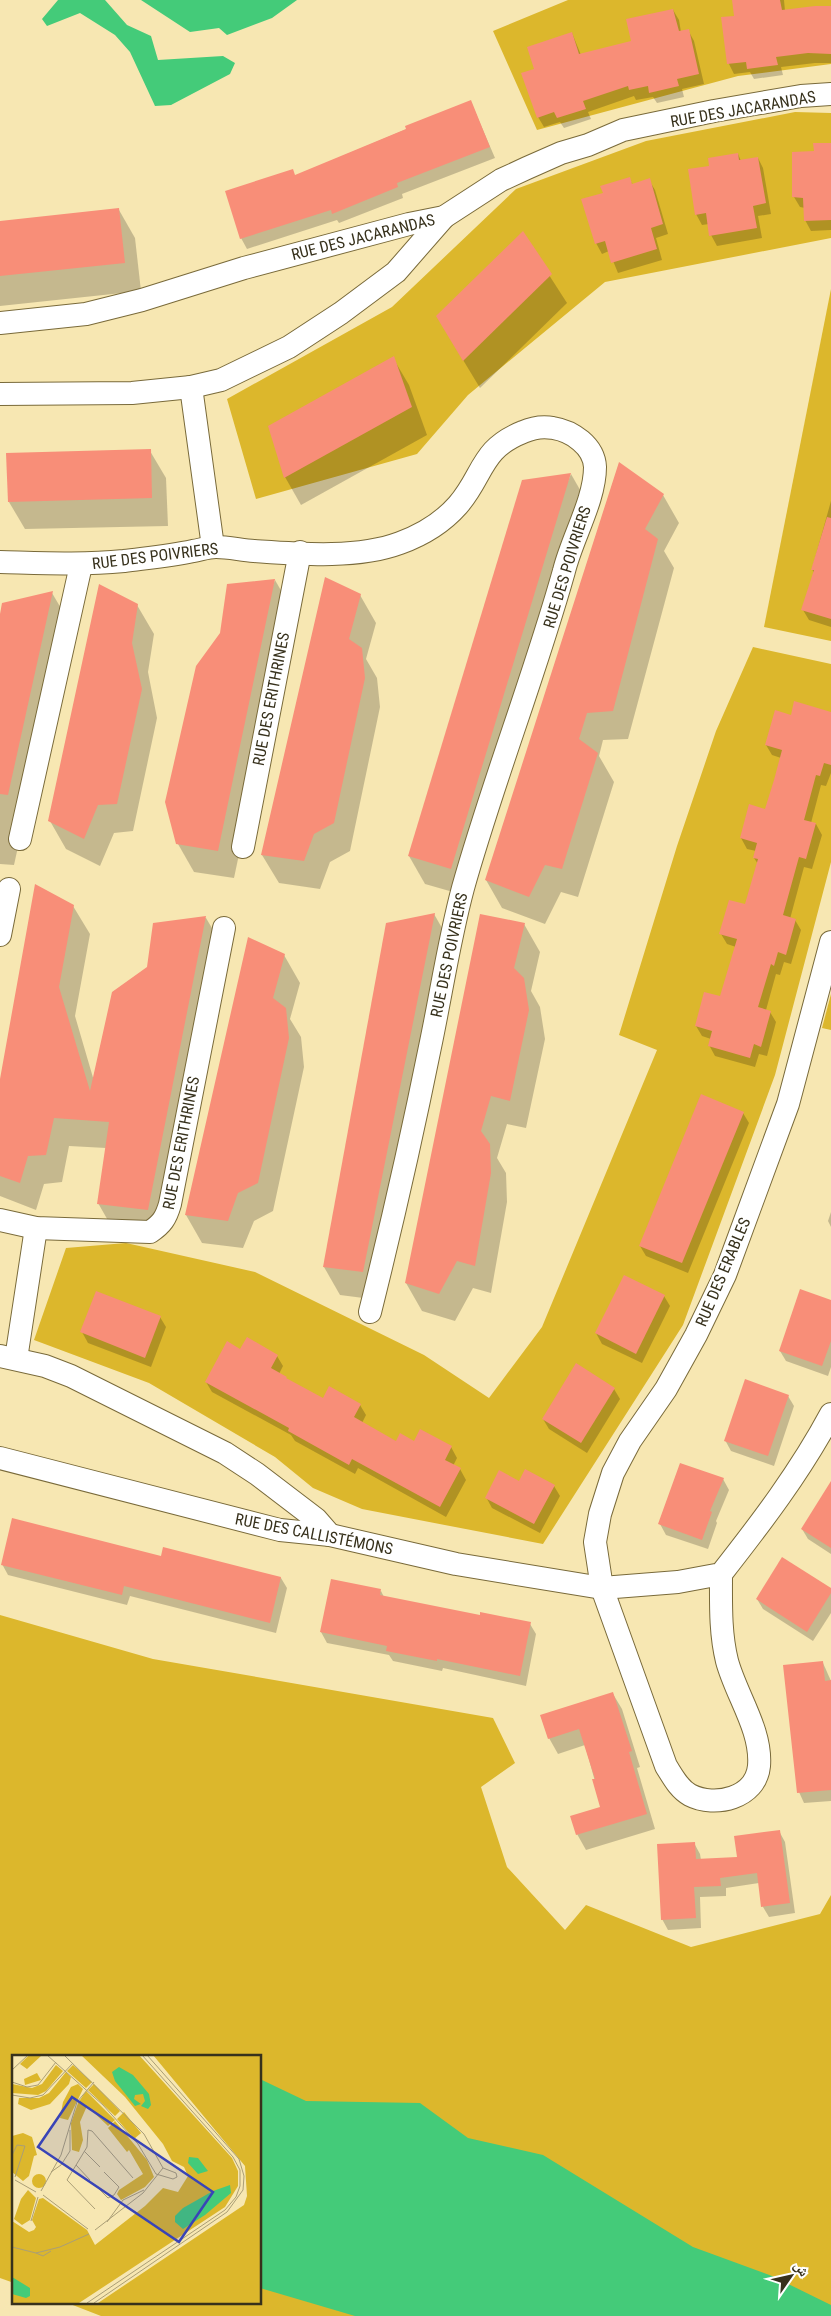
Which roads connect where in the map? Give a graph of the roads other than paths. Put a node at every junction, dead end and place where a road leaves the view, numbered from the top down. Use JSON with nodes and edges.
{"nodes":[{"id":1,"x":831,"y":94,"type":"edge"},
{"id":2,"x":444,"y":217,"type":"junction"},
{"id":3,"x":0,"y":323,"type":"edge"},
{"id":4,"x":191,"y":387,"type":"junction"},
{"id":5,"x":0,"y":394,"type":"edge"},
{"id":6,"x":213,"y":547,"type":"junction"},
{"id":7,"x":300,"y":552,"type":"junction"},
{"id":8,"x":0,"y":562,"type":"edge"},
{"id":9,"x":81,"y":564,"type":"junction"},
{"id":10,"x":20,"y":839,"type":"dead end"},
{"id":11,"x":243,"y":847,"type":"dead end"},
{"id":12,"x":9,"y":888,"type":"dead end"},
{"id":13,"x":224,"y":928,"type":"dead end"},
{"id":14,"x":0,"y":935,"type":"edge"},
{"id":15,"x":831,"y":942,"type":"edge"},
{"id":16,"x":0,"y":1220,"type":"edge"},
{"id":17,"x":36,"y":1228,"type":"junction"},
{"id":18,"x":370,"y":1312,"type":"dead end"},
{"id":19,"x":8,"y":1358,"type":"edge"},
{"id":20,"x":831,"y":1414,"type":"edge"},
{"id":21,"x":0,"y":1458,"type":"edge"},
{"id":22,"x":330,"y":1535,"type":"junction"},
{"id":23,"x":721,"y":1574,"type":"junction"},
{"id":24,"x":602,"y":1588,"type":"junction"}],
"edges":[{"from":1,"to":2,"type":"street","name":"RUE DES JACARANDAS"},
{"from":2,"to":3,"type":"street","name":"RUE DES JACARANDAS"},
{"from":2,"to":4,"type":"street"},
{"from":4,"to":5,"type":"street"},
{"from":4,"to":6,"type":"street"},
{"from":6,"to":7,"type":"street","name":"RUE DES POIVRIERS"},
{"from":6,"to":9,"type":"street","name":"RUE DES POIVRIERS"},
{"from":7,"to":11,"type":"street","name":"RUE DES ERITHRINES"},
{"from":7,"to":18,"type":"street","name":"RUE DES POIVRIERS"},
{"from":8,"to":9,"type":"street","name":"RUE DES POIVRIERS"},
{"from":9,"to":10,"type":"street"},
{"from":12,"to":14,"type":"street"},
{"from":13,"to":17,"type":"street","name":"RUE DES ERITHRINES"},
{"from":15,"to":24,"type":"street","name":"RUE DES ERABLES"},
{"from":16,"to":17,"type":"street","name":"RUE DES ERITHRINES"},
{"from":17,"to":19,"type":"street"},
{"from":19,"to":22,"type":"street"},
{"from":20,"to":23,"type":"street"},
{"from":21,"to":22,"type":"street","name":"RUE DES CALLISTÉMONS"},
{"from":22,"to":24,"type":"street","name":"RUE DES CALLISTÉMONS"},
{"from":23,"to":24,"type":"street","name":"RUE DES CALLISTÉMONS"},
{"from":23,"to":24,"type":"street"}]}
